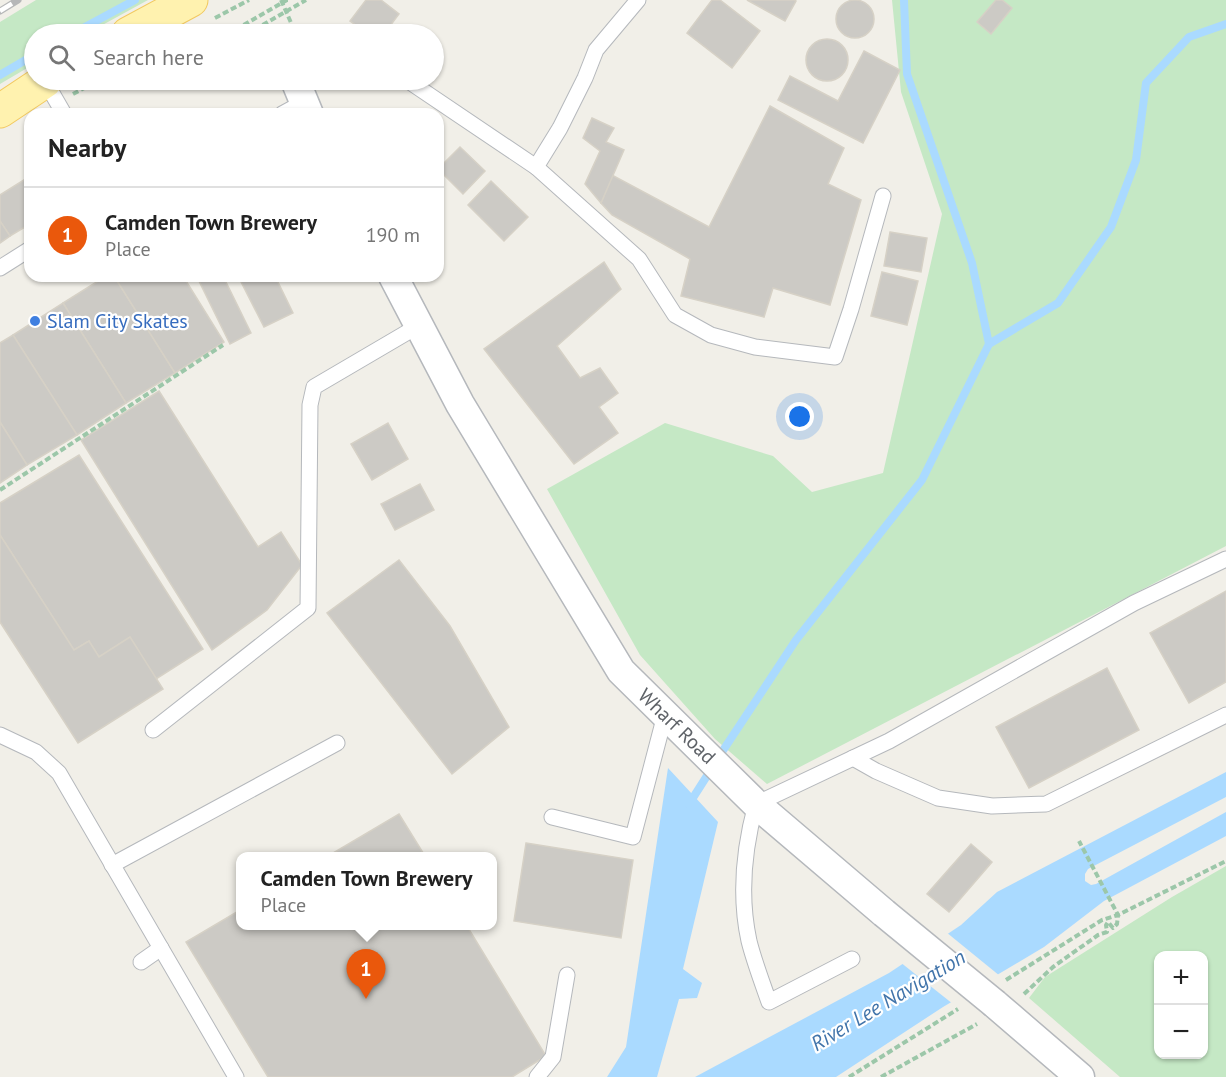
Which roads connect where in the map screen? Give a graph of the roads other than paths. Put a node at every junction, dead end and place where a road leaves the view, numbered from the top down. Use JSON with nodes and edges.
{"nodes":[{"id":1,"x":191,"y":0,"type":"edge"},
{"id":2,"x":638,"y":0,"type":"edge"},
{"id":3,"x":147,"y":24,"type":"edge"},
{"id":4,"x":27,"y":90,"type":"edge"},
{"id":5,"x":31,"y":90,"type":"edge"},
{"id":6,"x":51,"y":90,"type":"edge"},
{"id":7,"x":422,"y":90,"type":"edge"},
{"id":8,"x":0,"y":104,"type":"edge"},
{"id":9,"x":61,"y":108,"type":"edge"},
{"id":10,"x":0,"y":111,"type":"edge"},
{"id":11,"x":536,"y":167,"type":"junction"},
{"id":12,"x":883,"y":196,"type":"dead end"},
{"id":13,"x":24,"y":253,"type":"edge"},
{"id":14,"x":0,"y":268,"type":"edge"},
{"id":15,"x":396,"y":282,"type":"edge"},
{"id":16,"x":418,"y":326,"type":"junction"},
{"id":17,"x":1226,"y":559,"type":"edge"},
{"id":18,"x":665,"y":715,"type":"junction"},
{"id":19,"x":1226,"y":715,"type":"edge"},
{"id":20,"x":153,"y":730,"type":"dead end"},
{"id":21,"x":0,"y":735,"type":"edge"},
{"id":22,"x":337,"y":743,"type":"dead end"},
{"id":23,"x":853,"y":758,"type":"junction"},
{"id":24,"x":756,"y":804,"type":"junction"},
{"id":25,"x":552,"y":817,"type":"dead end"},
{"id":26,"x":112,"y":865,"type":"junction"},
{"id":27,"x":161,"y":948,"type":"junction"},
{"id":28,"x":852,"y":959,"type":"dead end"},
{"id":29,"x":141,"y":962,"type":"dead end"},
{"id":30,"x":567,"y":975,"type":"dead end"},
{"id":31,"x":237,"y":1077,"type":"edge"},
{"id":32,"x":537,"y":1077,"type":"edge"},
{"id":33,"x":1080,"y":1077,"type":"edge"}],
"edges":[{"from":1,"to":3,"type":"main road"},
{"from":2,"to":11,"type":"lane"},
{"from":4,"to":8,"type":"main road"},
{"from":5,"to":10,"type":"main road"},
{"from":6,"to":9,"type":"lane"},
{"from":7,"to":11,"type":"lane"},
{"from":11,"to":12,"type":"lane"},
{"from":13,"to":14,"type":"lane"},
{"from":15,"to":16,"type":"street","name":"Wharf Road"},
{"from":16,"to":18,"type":"street","name":"Wharf Road"},
{"from":16,"to":20,"type":"lane"},
{"from":17,"to":23,"type":"lane"},
{"from":18,"to":24,"type":"street","name":"Wharf Road"},
{"from":18,"to":25,"type":"lane"},
{"from":19,"to":23,"type":"lane"},
{"from":21,"to":26,"type":"lane"},
{"from":22,"to":26,"type":"lane"},
{"from":23,"to":24,"type":"lane"},
{"from":24,"to":28,"type":"lane"},
{"from":24,"to":33,"type":"street","name":"Wharf Road","bridge":true},
{"from":26,"to":27,"type":"lane"},
{"from":27,"to":29,"type":"lane"},
{"from":27,"to":31,"type":"lane"},
{"from":30,"to":32,"type":"lane"}]}
